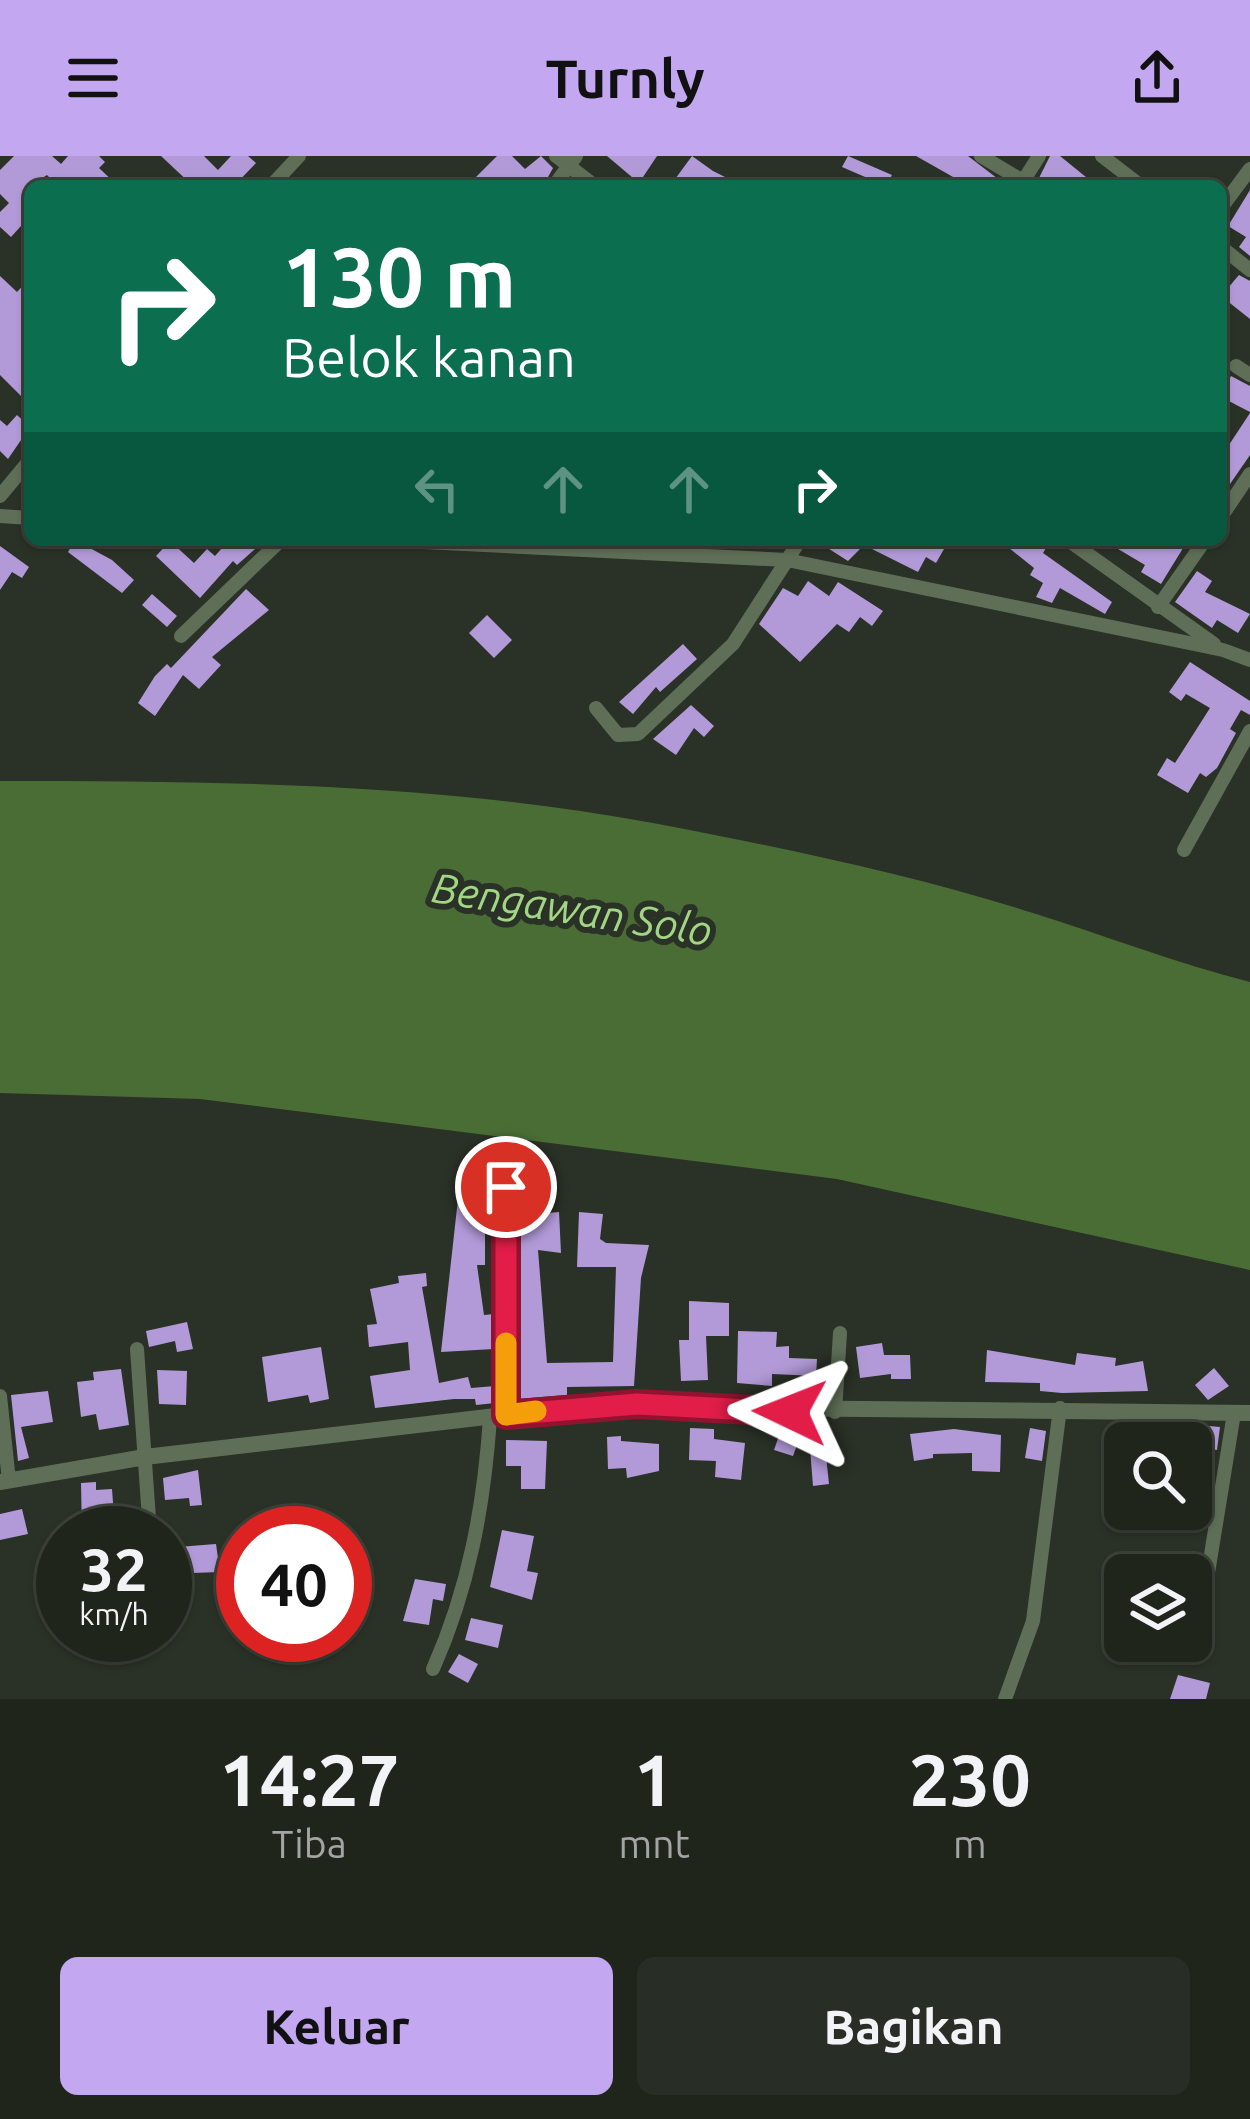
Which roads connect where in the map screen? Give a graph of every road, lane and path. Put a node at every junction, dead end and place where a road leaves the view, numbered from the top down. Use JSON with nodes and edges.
{"nodes":[{"id":1,"x":299,"y":156,"type":"edge"},
{"id":2,"x":556,"y":156,"type":"edge"},
{"id":3,"x":981,"y":156,"type":"edge"},
{"id":4,"x":1102,"y":156,"type":"edge"},
{"id":5,"x":572,"y":162,"type":"edge"},
{"id":6,"x":1250,"y":169,"type":"edge"},
{"id":7,"x":277,"y":180,"type":"edge"},
{"id":8,"x":1016,"y":180,"type":"edge"},
{"id":9,"x":1133,"y":180,"type":"edge"},
{"id":10,"x":1227,"y":200,"type":"edge"},
{"id":11,"x":1236,"y":366,"type":"dead end"},
{"id":12,"x":1250,"y":375,"type":"edge"},
{"id":13,"x":24,"y":467,"type":"edge"},
{"id":14,"x":1250,"y":475,"type":"edge"},
{"id":15,"x":0,"y":496,"type":"edge"},
{"id":16,"x":1227,"y":508,"type":"edge"},
{"id":17,"x":275,"y":546,"type":"edge"},
{"id":18,"x":503,"y":546,"type":"edge"},
{"id":19,"x":796,"y":546,"type":"edge"},
{"id":20,"x":1081,"y":546,"type":"edge"},
{"id":21,"x":1201,"y":546,"type":"edge"},
{"id":22,"x":787,"y":560,"type":"junction"},
{"id":23,"x":1158,"y":608,"type":"junction"},
{"id":24,"x":181,"y":636,"type":"dead end"},
{"id":25,"x":1223,"y":650,"type":"junction"},
{"id":26,"x":1250,"y":660,"type":"edge"},
{"id":27,"x":596,"y":708,"type":"dead end"},
{"id":28,"x":1250,"y":731,"type":"edge"},
{"id":29,"x":1184,"y":850,"type":"dead end"},
{"id":30,"x":506,"y":1187,"type":"dead end"},
{"id":31,"x":841,"y":1333,"type":"dead end"},
{"id":32,"x":136,"y":1348,"type":"dead end"},
{"id":33,"x":0,"y":1396,"type":"edge"},
{"id":34,"x":1060,"y":1408,"type":"junction"},
{"id":35,"x":835,"y":1412,"type":"junction"},
{"id":36,"x":1242,"y":1413,"type":"edge"},
{"id":37,"x":498,"y":1416,"type":"junction"},
{"id":38,"x":145,"y":1456,"type":"junction"},
{"id":39,"x":4,"y":1481,"type":"edge"},
{"id":40,"x":148,"y":1506,"type":"edge"},
{"id":41,"x":1212,"y":1562,"type":"edge"},
{"id":42,"x":433,"y":1669,"type":"dead end"},
{"id":43,"x":1004,"y":1699,"type":"edge"}],
"edges":[{"from":1,"to":7,"type":"street"},
{"from":2,"to":5,"type":"street"},
{"from":3,"to":8,"type":"street"},
{"from":4,"to":9,"type":"street"},
{"from":6,"to":10,"type":"street"},
{"from":11,"to":12,"type":"street"},
{"from":13,"to":15,"type":"street"},
{"from":14,"to":16,"type":"street"},
{"from":17,"to":24,"type":"street"},
{"from":18,"to":22,"type":"street"},
{"from":19,"to":22,"type":"street"},
{"from":20,"to":23,"type":"street"},
{"from":21,"to":23,"type":"street"},
{"from":22,"to":25,"type":"street"},
{"from":22,"to":27,"type":"street"},
{"from":23,"to":25,"type":"street"},
{"from":25,"to":26,"type":"street"},
{"from":28,"to":29,"type":"street"},
{"from":30,"to":37,"type":"street"},
{"from":31,"to":35,"type":"street"},
{"from":32,"to":38,"type":"street"},
{"from":33,"to":39,"type":"street"},
{"from":34,"to":35,"type":"street"},
{"from":34,"to":36,"type":"street"},
{"from":34,"to":43,"type":"street"},
{"from":35,"to":37,"type":"street"},
{"from":36,"to":41,"type":"street"},
{"from":37,"to":38,"type":"street"},
{"from":37,"to":42,"type":"street"},
{"from":38,"to":39,"type":"street"},
{"from":38,"to":40,"type":"street"}]}
